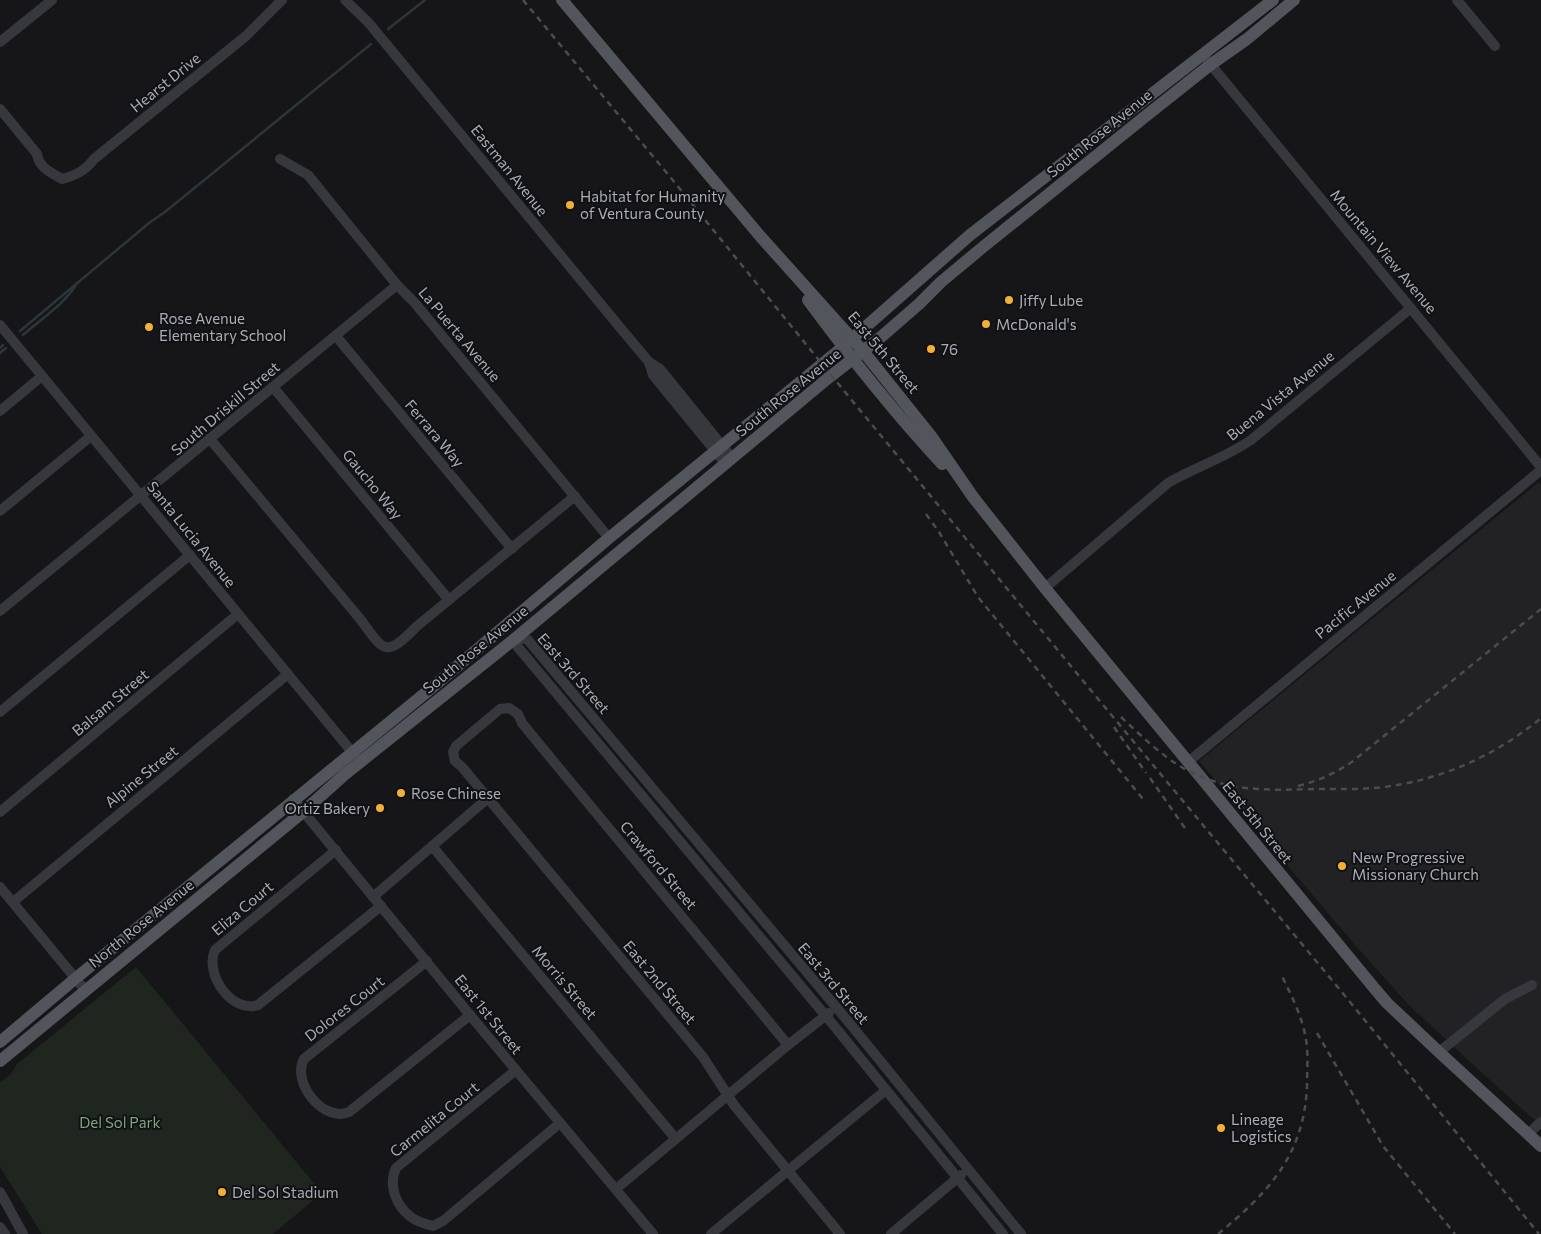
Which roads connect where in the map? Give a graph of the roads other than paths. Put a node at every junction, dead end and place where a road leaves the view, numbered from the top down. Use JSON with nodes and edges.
{"nodes":[{"id":1,"x":52,"y":0,"type":"edge"},
{"id":2,"x":282,"y":0,"type":"edge"},
{"id":3,"x":345,"y":0,"type":"edge"},
{"id":4,"x":562,"y":0,"type":"edge"},
{"id":5,"x":1273,"y":0,"type":"edge"},
{"id":6,"x":1294,"y":0,"type":"edge"},
{"id":7,"x":1458,"y":0,"type":"edge"},
{"id":8,"x":0,"y":42,"type":"edge"},
{"id":9,"x":1495,"y":46,"type":"dead end"},
{"id":10,"x":1206,"y":60,"type":"junction"},
{"id":11,"x":0,"y":109,"type":"edge"},
{"id":12,"x":280,"y":159,"type":"dead end"},
{"id":13,"x":1051,"y":172,"type":"junction"},
{"id":14,"x":989,"y":241,"type":"junction"},
{"id":15,"x":397,"y":285,"type":"junction"},
{"id":16,"x":1411,"y":308,"type":"junction"},
{"id":17,"x":0,"y":325,"type":"edge"},
{"id":18,"x":336,"y":336,"type":"junction"},
{"id":19,"x":848,"y":342,"type":"junction"},
{"id":20,"x":858,"y":355,"type":"junction"},
{"id":21,"x":42,"y":376,"type":"junction"},
{"id":22,"x":273,"y":387,"type":"junction"},
{"id":23,"x":0,"y":411,"type":"edge"},
{"id":24,"x":91,"y":436,"type":"junction"},
{"id":25,"x":210,"y":439,"type":"junction"},
{"id":26,"x":719,"y":449,"type":"junction"},
{"id":27,"x":729,"y":461,"type":"junction"},
{"id":28,"x":1541,"y":468,"type":"edge"},
{"id":29,"x":141,"y":496,"type":"junction"},
{"id":30,"x":575,"y":496,"type":"junction"},
{"id":31,"x":0,"y":512,"type":"edge"},
{"id":32,"x":609,"y":538,"type":"junction"},
{"id":33,"x":512,"y":549,"type":"junction"},
{"id":34,"x":190,"y":555,"type":"junction"},
{"id":35,"x":1045,"y":588,"type":"junction"},
{"id":36,"x":449,"y":600,"type":"junction"},
{"id":37,"x":0,"y":611,"type":"edge"},
{"id":38,"x":238,"y":614,"type":"junction"},
{"id":39,"x":507,"y":625,"type":"junction"},
{"id":40,"x":517,"y":637,"type":"junction"},
{"id":41,"x":288,"y":674,"type":"junction"},
{"id":42,"x":428,"y":691,"type":"junction"},
{"id":43,"x":506,"y":707,"type":"joint"},
{"id":44,"x":0,"y":712,"type":"edge"},
{"id":45,"x":382,"y":745,"type":"junction"},
{"id":46,"x":352,"y":752,"type":"junction"},
{"id":47,"x":360,"y":762,"type":"junction"},
{"id":48,"x":1188,"y":762,"type":"junction"},
{"id":49,"x":488,"y":798,"type":"junction"},
{"id":50,"x":293,"y":799,"type":"junction"},
{"id":51,"x":0,"y":812,"type":"edge"},
{"id":52,"x":304,"y":812,"type":"junction"},
{"id":53,"x":432,"y":846,"type":"junction"},
{"id":54,"x":336,"y":850,"type":"junction"},
{"id":55,"x":0,"y":887,"type":"edge"},
{"id":56,"x":373,"y":897,"type":"junction"},
{"id":57,"x":13,"y":902,"type":"junction"},
{"id":58,"x":382,"y":906,"type":"junction"},
{"id":59,"x":426,"y":961,"type":"junction"},
{"id":60,"x":76,"y":978,"type":"junction"},
{"id":61,"x":1532,"y":985,"type":"dead end"},
{"id":62,"x":85,"y":990,"type":"junction"},
{"id":63,"x":836,"y":1008,"type":"junction"},
{"id":64,"x":470,"y":1015,"type":"junction"},
{"id":65,"x":825,"y":1016,"type":"junction"},
{"id":66,"x":0,"y":1042,"type":"edge"},
{"id":67,"x":788,"y":1045,"type":"junction"},
{"id":68,"x":1439,"y":1052,"type":"junction"},
{"id":69,"x":0,"y":1061,"type":"edge"},
{"id":70,"x":516,"y":1070,"type":"junction"},
{"id":71,"x":886,"y":1090,"type":"junction"},
{"id":72,"x":728,"y":1094,"type":"junction"},
{"id":73,"x":919,"y":1108,"type":"junction"},
{"id":74,"x":908,"y":1117,"type":"junction"},
{"id":75,"x":1541,"y":1122,"type":"edge"},
{"id":76,"x":560,"y":1123,"type":"junction"},
{"id":77,"x":1528,"y":1134,"type":"junction"},
{"id":78,"x":675,"y":1138,"type":"junction"},
{"id":79,"x":1541,"y":1146,"type":"edge"},
{"id":80,"x":968,"y":1169,"type":"junction"},
{"id":81,"x":788,"y":1170,"type":"junction"},
{"id":82,"x":957,"y":1178,"type":"junction"},
{"id":83,"x":616,"y":1189,"type":"junction"},
{"id":84,"x":0,"y":1192,"type":"edge"},
{"id":85,"x":0,"y":1227,"type":"edge"},
{"id":86,"x":436,"y":1230,"type":"edge"},
{"id":87,"x":5,"y":1234,"type":"edge"},
{"id":88,"x":23,"y":1234,"type":"edge"},
{"id":89,"x":653,"y":1234,"type":"edge"},
{"id":90,"x":711,"y":1234,"type":"edge"},
{"id":91,"x":840,"y":1234,"type":"edge"},
{"id":92,"x":890,"y":1234,"type":"edge"},
{"id":93,"x":1003,"y":1234,"type":"edge"},
{"id":94,"x":1021,"y":1234,"type":"edge"}],
"edges":[{"from":1,"to":8,"type":"street"},
{"from":2,"to":11,"type":"street","name":"Hearst Drive"},
{"from":3,"to":26,"type":"street","name":"Eastman Avenue"},
{"from":4,"to":19,"type":"main road","name":"East 5th Street"},
{"from":5,"to":10,"type":"main road","name":"South Rose Avenue"},
{"from":6,"to":10,"type":"main road","name":"South Rose Avenue"},
{"from":7,"to":9,"type":"street"},
{"from":10,"to":13,"type":"main road","name":"South Rose Avenue"},
{"from":10,"to":14,"type":"main road","name":"South Rose Avenue"},
{"from":10,"to":16,"type":"street","name":"Mountain View Avenue"},
{"from":12,"to":15,"type":"street","name":"La Puerta Avenue"},
{"from":13,"to":14,"type":"main road"},
{"from":13,"to":19,"type":"main road","name":"South Rose Avenue"},
{"from":14,"to":20,"type":"main road","name":"South Rose Avenue"},
{"from":15,"to":18,"type":"street","name":"South Driskill Street"},
{"from":15,"to":30,"type":"street","name":"La Puerta Avenue"},
{"from":16,"to":28,"type":"street","name":"Mountain View Avenue"},
{"from":16,"to":35,"type":"street","name":"Buena Vista Avenue"},
{"from":17,"to":21,"type":"street","name":"Santa Lucia Avenue"},
{"from":18,"to":22,"type":"street","name":"South Driskill Street"},
{"from":18,"to":33,"type":"street","name":"Ferrara Way"},
{"from":19,"to":20,"type":"main road","name":"East 5th Street"},
{"from":19,"to":26,"type":"main road","name":"South Rose Avenue"},
{"from":20,"to":27,"type":"main road","name":"South Rose Avenue"},
{"from":20,"to":35,"type":"main road","name":"East 5th Street"},
{"from":21,"to":23,"type":"street"},
{"from":21,"to":24,"type":"street","name":"Santa Lucia Avenue"},
{"from":22,"to":25,"type":"street","name":"South Driskill Street"},
{"from":22,"to":36,"type":"street","name":"Gaucho Way"},
{"from":24,"to":29,"type":"street","name":"Santa Lucia Avenue"},
{"from":24,"to":31,"type":"street"},
{"from":25,"to":29,"type":"street","name":"South Driskill Street"},
{"from":25,"to":36,"type":"street"},
{"from":26,"to":27,"type":"street","name":"Eastman Avenue"},
{"from":26,"to":32,"type":"main road","name":"South Rose Avenue"},
{"from":27,"to":40,"type":"main road","name":"South Rose Avenue"},
{"from":28,"to":48,"type":"street","name":"Pacific Avenue"},
{"from":29,"to":34,"type":"street","name":"Santa Lucia Avenue"},
{"from":29,"to":37,"type":"street","name":"South Driskill Street"},
{"from":30,"to":32,"type":"street","name":"La Puerta Avenue"},
{"from":30,"to":33,"type":"street"},
{"from":32,"to":39,"type":"main road","name":"South Rose Avenue"},
{"from":33,"to":36,"type":"street"},
{"from":34,"to":38,"type":"street","name":"Santa Lucia Avenue"},
{"from":34,"to":44,"type":"street"},
{"from":35,"to":48,"type":"main road","name":"East 5th Street"},
{"from":38,"to":41,"type":"street","name":"Santa Lucia Avenue"},
{"from":38,"to":51,"type":"street","name":"Balsam Street"},
{"from":39,"to":40,"type":"street"},
{"from":39,"to":42,"type":"main road","name":"South Rose Avenue"},
{"from":40,"to":45,"type":"main road","name":"South Rose Avenue"},
{"from":40,"to":63,"type":"street","name":"East 3rd Street"},
{"from":40,"to":65,"type":"street","name":"East 3rd Street"},
{"from":41,"to":46,"type":"street","name":"Santa Lucia Avenue"},
{"from":41,"to":57,"type":"street","name":"Alpine Street"},
{"from":42,"to":45,"type":"main road"},
{"from":42,"to":46,"type":"main road","name":"South Rose Avenue"},
{"from":43,"to":49,"type":"street","name":"East 2nd Street"},
{"from":43,"to":67,"type":"street","name":"Crawford Street"},
{"from":45,"to":47,"type":"main road","name":"South Rose Avenue"},
{"from":46,"to":47,"type":"street","name":"Santa Lucia Avenue"},
{"from":46,"to":50,"type":"main road","name":"South Rose Avenue"},
{"from":47,"to":52,"type":"main road","name":"South Rose Avenue"},
{"from":48,"to":68,"type":"main road","name":"East 5th Street"},
{"from":49,"to":53,"type":"street"},
{"from":49,"to":72,"type":"street","name":"East 2nd Street"},
{"from":50,"to":52,"type":"street","name":"East 1st Street"},
{"from":50,"to":60,"type":"main road","name":"North Rose Avenue"},
{"from":52,"to":54,"type":"street","name":"East 1st Street"},
{"from":52,"to":62,"type":"main road","name":"North Rose Avenue"},
{"from":53,"to":56,"type":"street"},
{"from":53,"to":78,"type":"street","name":"Morris Street"},
{"from":54,"to":56,"type":"street","name":"East 1st Street"},
{"from":54,"to":58,"type":"street","name":"Eliza Court"},
{"from":55,"to":57,"type":"street"},
{"from":56,"to":58,"type":"street","name":"East 1st Street"},
{"from":57,"to":60,"type":"street"},
{"from":58,"to":59,"type":"street","name":"East 1st Street"},
{"from":59,"to":64,"type":"street","name":"East 1st Street"},
{"from":59,"to":64,"type":"street","name":"Dolores Court"},
{"from":60,"to":62,"type":"street"},
{"from":60,"to":66,"type":"main road","name":"North Rose Avenue"},
{"from":61,"to":68,"type":"street"},
{"from":62,"to":69,"type":"main road","name":"North Rose Avenue"},
{"from":63,"to":65,"type":"street"},
{"from":63,"to":73,"type":"street","name":"East 3rd Street"},
{"from":64,"to":70,"type":"street","name":"East 1st Street"},
{"from":65,"to":67,"type":"street"},
{"from":65,"to":71,"type":"street","name":"East 3rd Street"},
{"from":67,"to":72,"type":"street"},
{"from":68,"to":77,"type":"main road","name":"East 5th Street"},
{"from":70,"to":76,"type":"street","name":"East 1st Street"},
{"from":70,"to":86,"type":"street","name":"Carmelita Court"},
{"from":71,"to":74,"type":"street","name":"East 3rd Street"},
{"from":71,"to":81,"type":"street"},
{"from":72,"to":78,"type":"street"},
{"from":72,"to":81,"type":"street","name":"East 2nd Street"},
{"from":73,"to":74,"type":"street"},
{"from":73,"to":80,"type":"street","name":"East 3rd Street"},
{"from":74,"to":82,"type":"street","name":"East 3rd Street"},
{"from":75,"to":77,"type":"street"},
{"from":76,"to":83,"type":"street","name":"East 1st Street"},
{"from":76,"to":86,"type":"street","name":"Carmelita Court"},
{"from":77,"to":79,"type":"main road","name":"East 5th Street"},
{"from":78,"to":83,"type":"street"},
{"from":80,"to":82,"type":"street"},
{"from":80,"to":94,"type":"street","name":"East 3rd Street"},
{"from":81,"to":90,"type":"street"},
{"from":81,"to":91,"type":"street","name":"East 2nd Street"},
{"from":82,"to":92,"type":"street"},
{"from":82,"to":93,"type":"street","name":"East 3rd Street"},
{"from":83,"to":89,"type":"street","name":"East 1st Street"},
{"from":84,"to":88,"type":"street"},
{"from":85,"to":87,"type":"street"}]}
